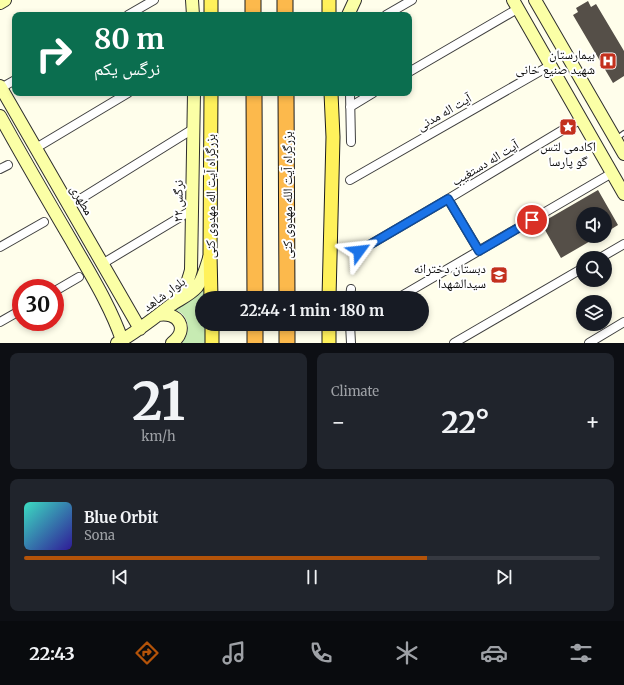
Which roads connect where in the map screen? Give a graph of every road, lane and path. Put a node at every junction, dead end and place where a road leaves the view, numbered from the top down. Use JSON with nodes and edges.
{"nodes":[{"id":1,"x":5,"y":0,"type":"edge"},
{"id":2,"x":154,"y":0,"type":"edge"},
{"id":3,"x":192,"y":0,"type":"edge"},
{"id":4,"x":211,"y":0,"type":"edge"},
{"id":5,"x":253,"y":0,"type":"edge"},
{"id":6,"x":285,"y":0,"type":"edge"},
{"id":7,"x":329,"y":0,"type":"edge"},
{"id":8,"x":355,"y":0,"type":"edge"},
{"id":9,"x":534,"y":0,"type":"edge"},
{"id":10,"x":408,"y":1,"type":"edge"},
{"id":11,"x":515,"y":2,"type":"edge"},
{"id":12,"x":0,"y":3,"type":"edge"},
{"id":13,"x":133,"y":12,"type":"edge"},
{"id":14,"x":193,"y":12,"type":"edge"},
{"id":15,"x":211,"y":12,"type":"edge"},
{"id":16,"x":253,"y":12,"type":"edge"},
{"id":17,"x":285,"y":12,"type":"edge"},
{"id":18,"x":329,"y":12,"type":"edge"},
{"id":19,"x":349,"y":12,"type":"edge"},
{"id":20,"x":391,"y":12,"type":"edge"},
{"id":21,"x":551,"y":65,"type":"junction"},
{"id":22,"x":412,"y":70,"type":"edge"},
{"id":23,"x":12,"y":82,"type":"edge"},
{"id":24,"x":1,"y":87,"type":"edge"},
{"id":25,"x":123,"y":96,"type":"edge"},
{"id":26,"x":194,"y":96,"type":"edge"},
{"id":27,"x":211,"y":96,"type":"edge"},
{"id":28,"x":254,"y":96,"type":"edge"},
{"id":29,"x":286,"y":96,"type":"edge"},
{"id":30,"x":331,"y":96,"type":"edge"},
{"id":31,"x":337,"y":96,"type":"edge"},
{"id":32,"x":350,"y":96,"type":"edge"},
{"id":33,"x":368,"y":96,"type":"edge"},
{"id":34,"x":350,"y":107,"type":"junction"},
{"id":35,"x":0,"y":116,"type":"edge"},
{"id":36,"x":581,"y":119,"type":"junction"},
{"id":37,"x":193,"y":130,"type":"junction"},
{"id":38,"x":620,"y":136,"type":"edge"},
{"id":39,"x":333,"y":137,"type":"junction"},
{"id":40,"x":350,"y":142,"type":"dead end"},
{"id":41,"x":36,"y":148,"type":"junction"},
{"id":42,"x":624,"y":154,"type":"edge"},
{"id":43,"x":8,"y":165,"type":"dead end"},
{"id":44,"x":0,"y":169,"type":"edge"},
{"id":45,"x":612,"y":173,"type":"junction"},
{"id":46,"x":350,"y":180,"type":"dead end"},
{"id":47,"x":624,"y":194,"type":"edge"},
{"id":48,"x":448,"y":199,"type":"junction"},
{"id":49,"x":69,"y":206,"type":"junction"},
{"id":50,"x":192,"y":210,"type":"junction"},
{"id":51,"x":44,"y":222,"type":"dead end"},
{"id":52,"x":624,"y":244,"type":"edge"},
{"id":53,"x":0,"y":247,"type":"edge"},
{"id":54,"x":359,"y":251,"type":"dead end"},
{"id":55,"x":479,"y":251,"type":"junction"},
{"id":56,"x":612,"y":251,"type":"edge"},
{"id":57,"x":210,"y":254,"type":"junction"},
{"id":58,"x":102,"y":264,"type":"junction"},
{"id":59,"x":576,"y":272,"type":"edge"},
{"id":60,"x":79,"y":277,"type":"dead end"},
{"id":61,"x":64,"y":286,"type":"edge"},
{"id":62,"x":211,"y":291,"type":"edge"},
{"id":63,"x":255,"y":291,"type":"edge"},
{"id":64,"x":287,"y":291,"type":"edge"},
{"id":65,"x":329,"y":291,"type":"edge"},
{"id":66,"x":410,"y":291,"type":"edge"},
{"id":67,"x":173,"y":304,"type":"junction"},
{"id":68,"x":127,"y":307,"type":"junction"},
{"id":69,"x":12,"y":315,"type":"edge"},
{"id":70,"x":158,"y":315,"type":"junction"},
{"id":71,"x":113,"y":316,"type":"junction"},
{"id":72,"x":0,"y":322,"type":"edge"},
{"id":73,"x":624,"y":322,"type":"edge"},
{"id":74,"x":140,"y":328,"type":"junction"},
{"id":75,"x":212,"y":331,"type":"edge"},
{"id":76,"x":255,"y":331,"type":"edge"},
{"id":77,"x":287,"y":331,"type":"edge"},
{"id":78,"x":329,"y":331,"type":"edge"},
{"id":79,"x":351,"y":331,"type":"edge"},
{"id":80,"x":120,"y":342,"type":"edge"},
{"id":81,"x":172,"y":343,"type":"edge"},
{"id":82,"x":212,"y":343,"type":"edge"},
{"id":83,"x":255,"y":343,"type":"edge"},
{"id":84,"x":287,"y":343,"type":"edge"},
{"id":85,"x":329,"y":343,"type":"edge"},
{"id":86,"x":351,"y":343,"type":"edge"},
{"id":87,"x":454,"y":343,"type":"edge"},
{"id":88,"x":589,"y":343,"type":"edge"}],
"edges":[{"from":1,"to":12,"type":"street"},
{"from":2,"to":13,"type":"street"},
{"from":3,"to":14,"type":"street"},
{"from":4,"to":15,"type":"main road"},
{"from":5,"to":16,"type":"highway"},
{"from":6,"to":17,"type":"highway"},
{"from":7,"to":18,"type":"main road"},
{"from":8,"to":19,"type":"street"},
{"from":9,"to":38,"type":"street"},
{"from":10,"to":20,"type":"street"},
{"from":11,"to":21,"type":"street"},
{"from":11,"to":22,"type":"street"},
{"from":21,"to":36,"type":"street"},
{"from":21,"to":46,"type":"street","name":"آیت اله مدنی"},
{"from":23,"to":24,"type":"street"},
{"from":24,"to":41,"type":"street","name":"مطهری"},
{"from":25,"to":41,"type":"street"},
{"from":26,"to":37,"type":"street","name":"نرگس ۲۲"},
{"from":27,"to":57,"type":"main road","name":"بزرگراه آیت اله مهدوی کنی"},
{"from":28,"to":63,"type":"highway"},
{"from":29,"to":64,"type":"highway","name":"بزرگراه آیت الله مهدوی کنی"},
{"from":30,"to":39,"type":"main road"},
{"from":31,"to":39,"type":"street"},
{"from":32,"to":34,"type":"street"},
{"from":33,"to":34,"type":"street"},
{"from":34,"to":40,"type":"street"},
{"from":35,"to":71,"type":"street"},
{"from":36,"to":45,"type":"street"},
{"from":36,"to":48,"type":"street","name":"آیت اله دستغیب"},
{"from":37,"to":49,"type":"street"},
{"from":37,"to":50,"type":"street","name":"نرگس ۲۲"},
{"from":38,"to":42,"type":"street"},
{"from":39,"to":65,"type":"main road"},
{"from":41,"to":49,"type":"street","name":"مطهری"},
{"from":43,"to":44,"type":"street"},
{"from":45,"to":47,"type":"street"},
{"from":45,"to":55,"type":"street"},
{"from":48,"to":54,"type":"street","name":"آیت اله دستغیب"},
{"from":48,"to":55,"type":"street"},
{"from":49,"to":58,"type":"street","name":"مطهری"},
{"from":50,"to":58,"type":"street"},
{"from":50,"to":67,"type":"street","name":"نرگس ۲۲"},
{"from":51,"to":53,"type":"street"},
{"from":52,"to":56,"type":"street"},
{"from":55,"to":66,"type":"street"},
{"from":57,"to":62,"type":"main road","name":"بزرگراه آیت اله مهدوی کنی"},
{"from":57,"to":67,"type":"street","name":"بلوار شاهد"},
{"from":58,"to":68,"type":"street","name":"مطهری"},
{"from":59,"to":87,"type":"street"},
{"from":60,"to":61,"type":"street"},
{"from":67,"to":70,"type":"street","name":"بلوار شاهد"},
{"from":68,"to":71,"type":"street"},
{"from":68,"to":74,"type":"street","name":"مطهری"},
{"from":69,"to":72,"type":"street"},
{"from":70,"to":74,"type":"street","name":"بلوار شاهد"},
{"from":70,"to":81,"type":"street"},
{"from":71,"to":80,"type":"street"},
{"from":73,"to":88,"type":"street"},
{"from":74,"to":80,"type":"street","name":"بلوار شاهد"},
{"from":75,"to":82,"type":"main road"},
{"from":76,"to":83,"type":"highway"},
{"from":77,"to":84,"type":"highway"},
{"from":78,"to":85,"type":"main road"},
{"from":79,"to":86,"type":"street"}]}
